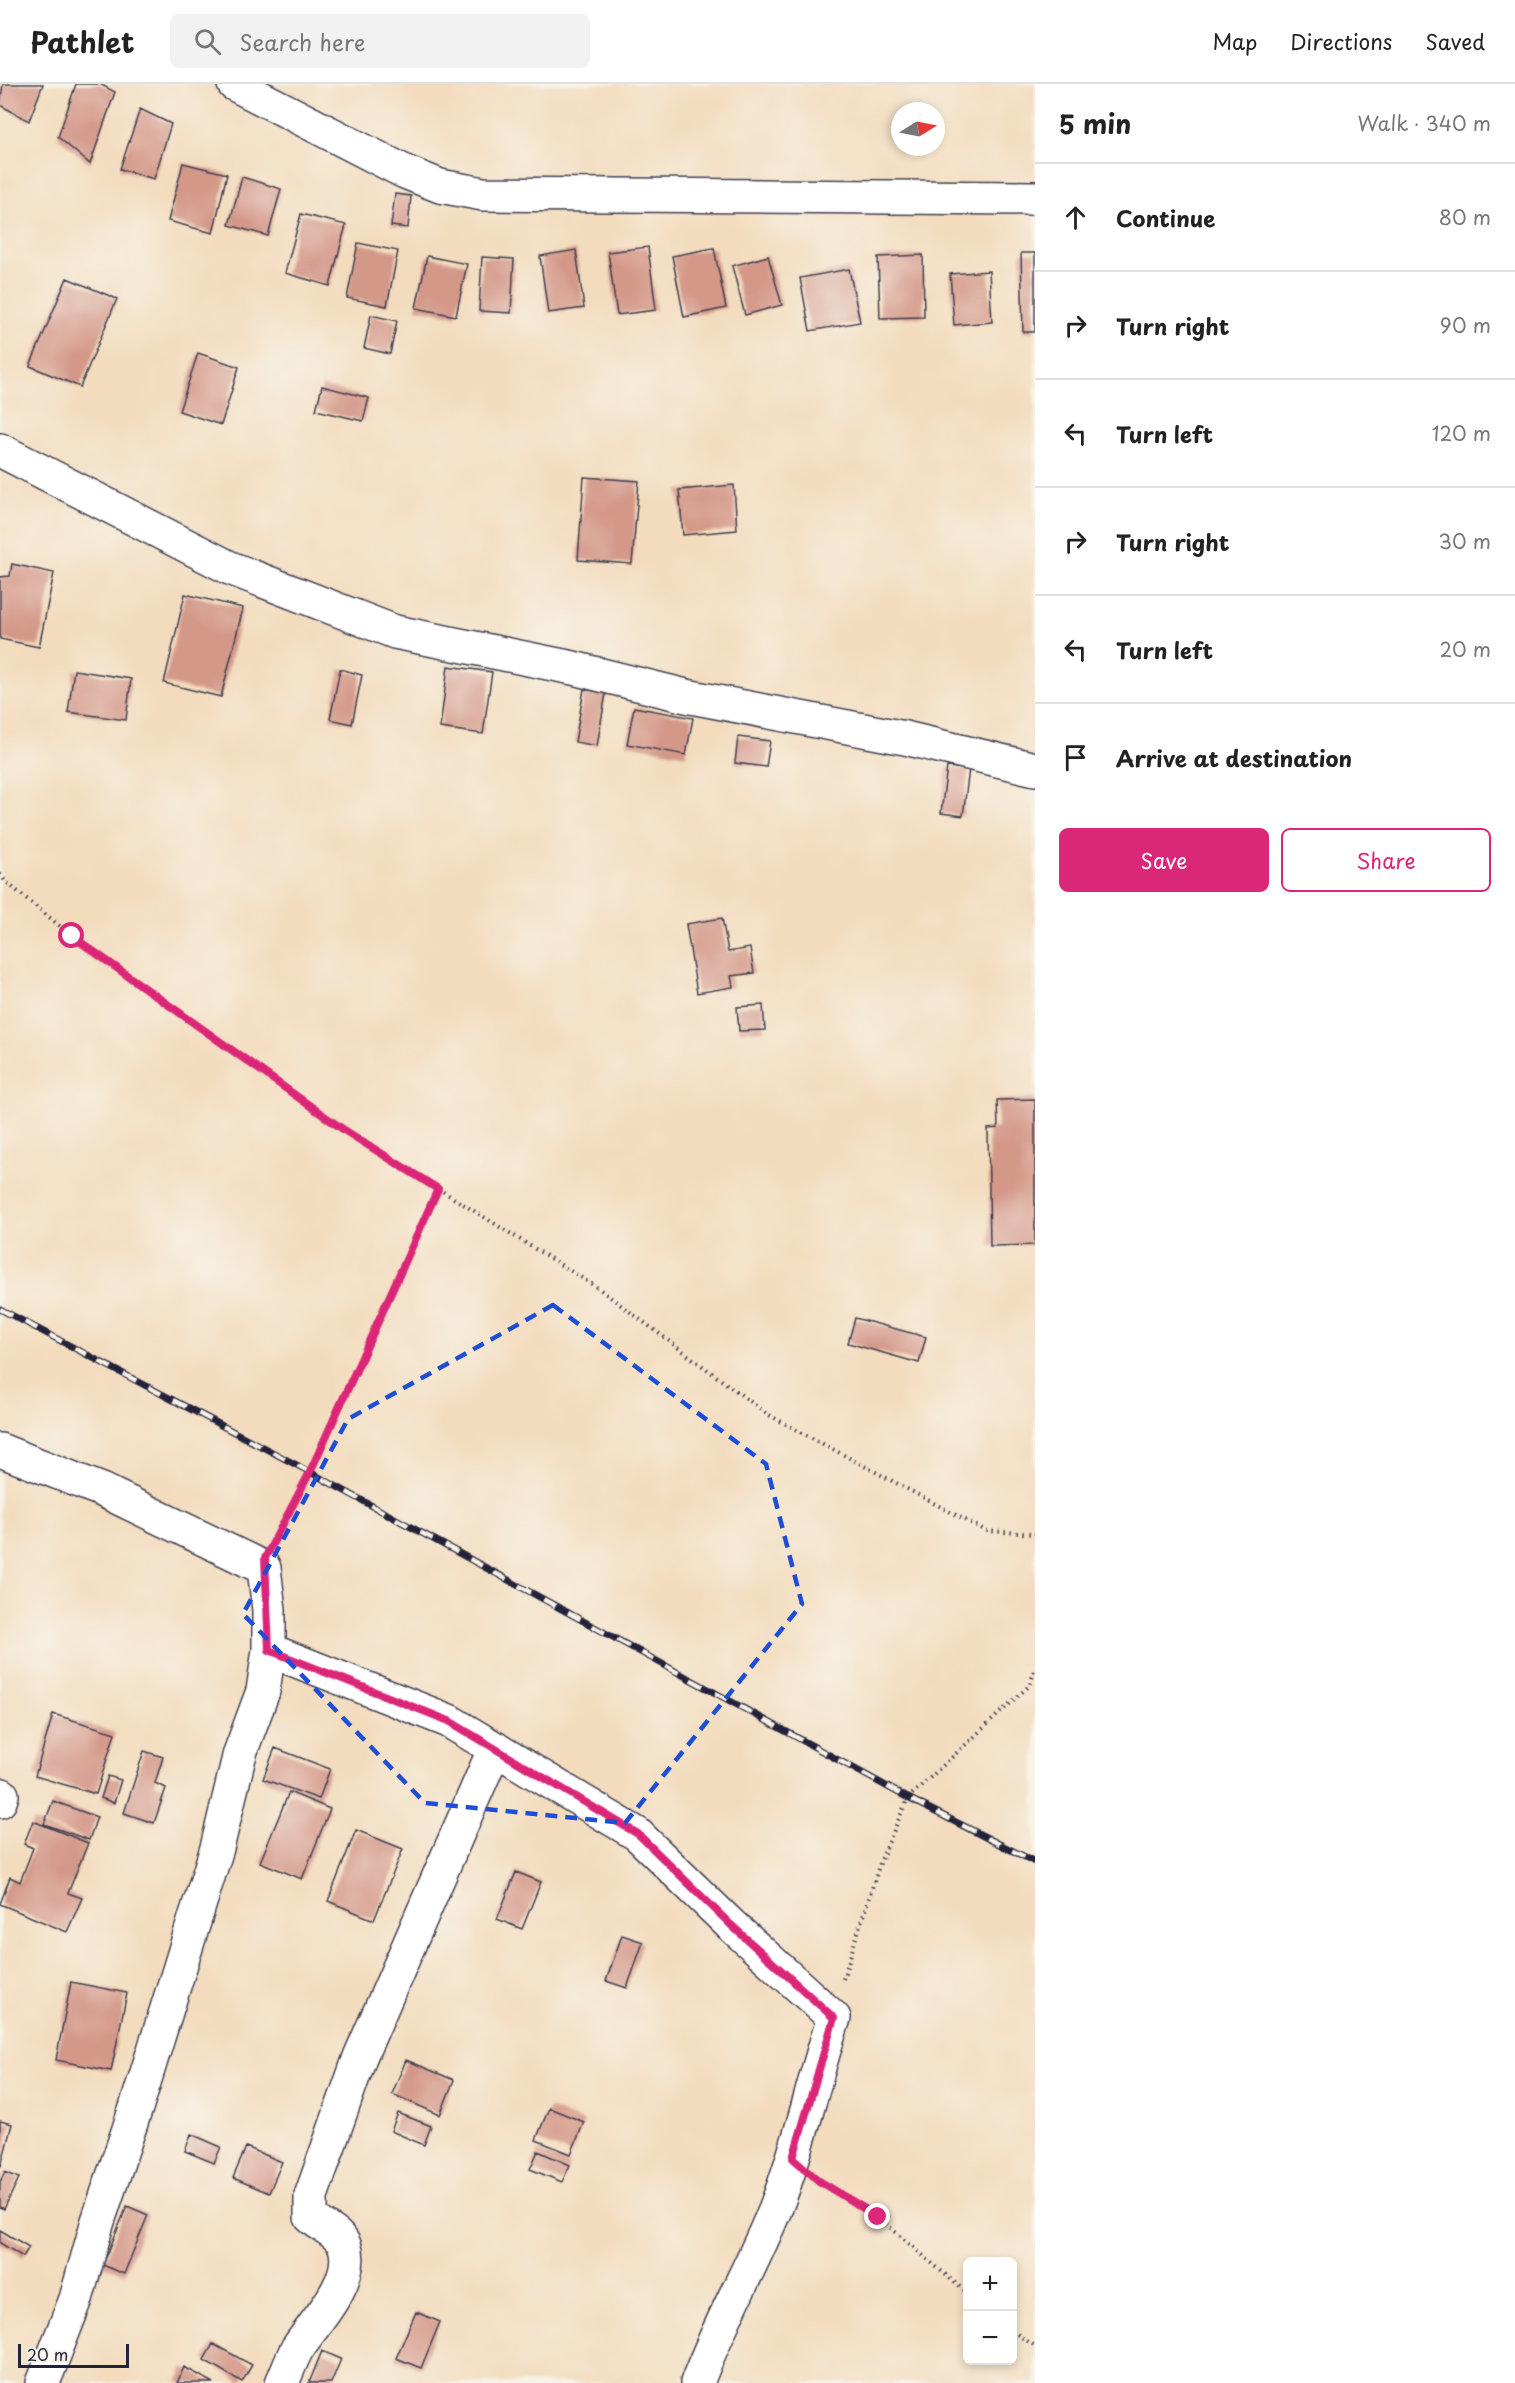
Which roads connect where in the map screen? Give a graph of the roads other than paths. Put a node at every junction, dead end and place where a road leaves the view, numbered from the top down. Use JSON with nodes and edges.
{"nodes":[{"id":1,"x":234,"y":84,"type":"edge"},
{"id":2,"x":1035,"y":198,"type":"edge"},
{"id":3,"x":0,"y":450,"type":"edge"},
{"id":4,"x":1035,"y":770,"type":"edge"},
{"id":5,"x":0,"y":1450,"type":"edge"},
{"id":6,"x":269,"y":1650,"type":"junction"},
{"id":7,"x":495,"y":1748,"type":"junction"},
{"id":8,"x":44,"y":2383,"type":"edge"},
{"id":9,"x":282,"y":2383,"type":"edge"},
{"id":10,"x":697,"y":2383,"type":"edge"}],
"edges":[{"from":1,"to":2,"type":"street"},
{"from":3,"to":4,"type":"street"},
{"from":5,"to":6,"type":"street"},
{"from":6,"to":7,"type":"street"},
{"from":6,"to":8,"type":"street"},
{"from":7,"to":9,"type":"street"},
{"from":7,"to":10,"type":"street"}]}
